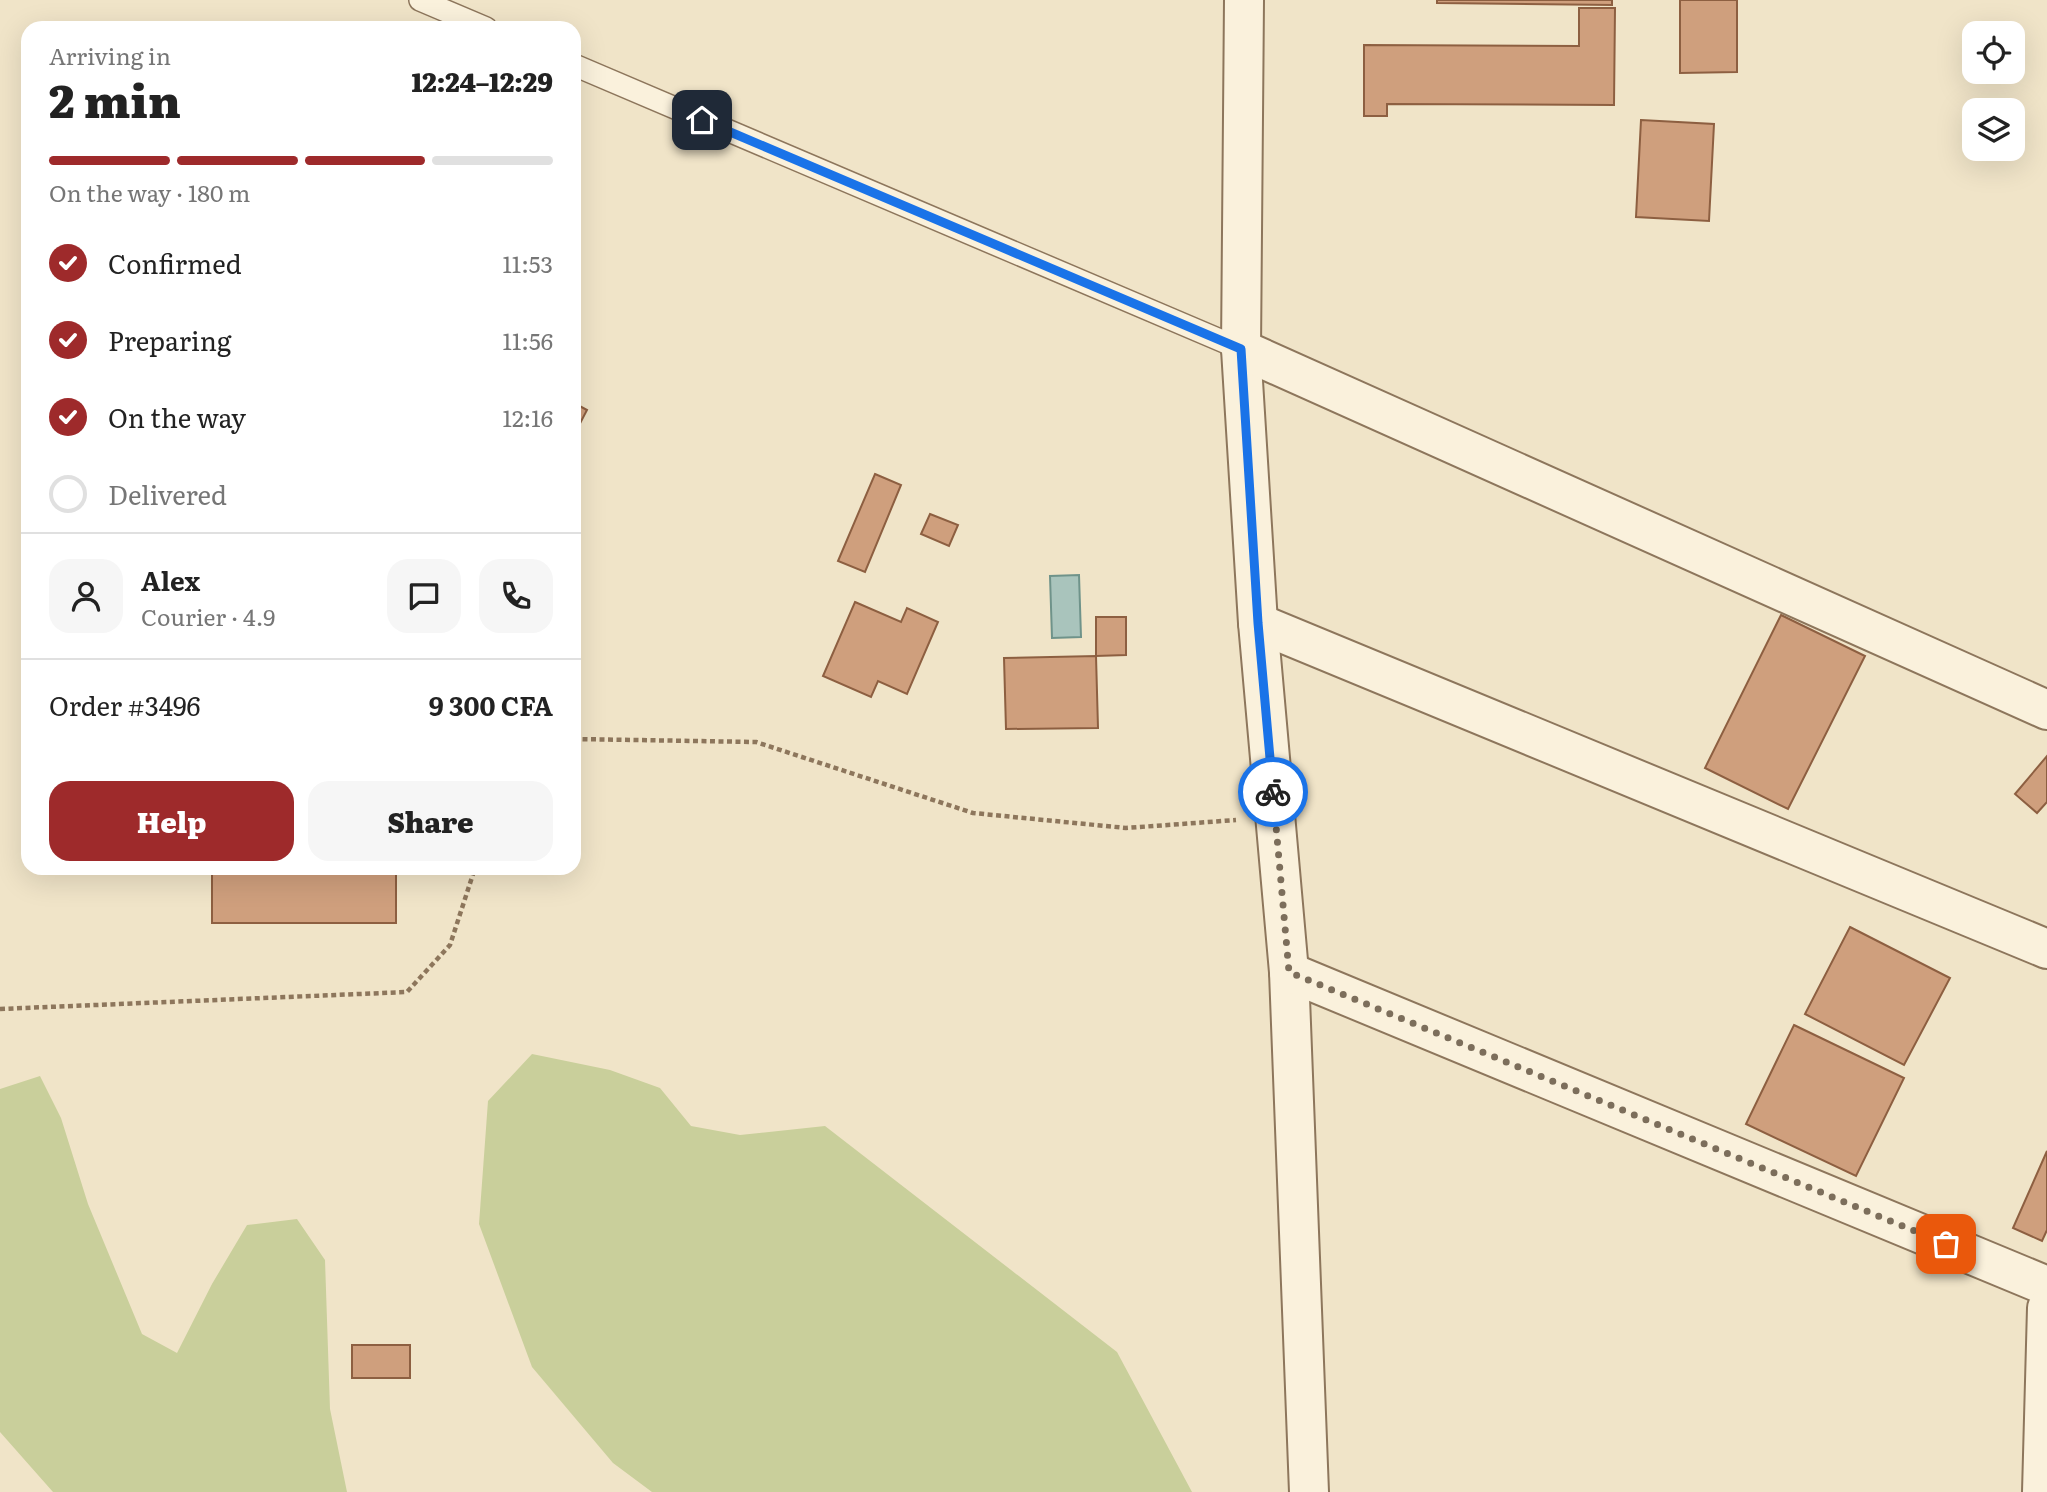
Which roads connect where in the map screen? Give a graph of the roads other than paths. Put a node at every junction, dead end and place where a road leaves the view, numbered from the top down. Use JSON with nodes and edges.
{"nodes":[{"id":1,"x":420,"y":0,"type":"edge"},
{"id":2,"x":1244,"y":0,"type":"edge"},
{"id":3,"x":470,"y":21,"type":"edge"},
{"id":4,"x":581,"y":68,"type":"edge"},
{"id":5,"x":1241,"y":349,"type":"junction"},
{"id":6,"x":1258,"y":623,"type":"junction"},
{"id":7,"x":2047,"y":710,"type":"edge"},
{"id":8,"x":2047,"y":949,"type":"edge"},
{"id":9,"x":1289,"y":972,"type":"junction"},
{"id":10,"x":2047,"y":1286,"type":"edge"},
{"id":11,"x":2047,"y":1308,"type":"edge"},
{"id":12,"x":1309,"y":1492,"type":"edge"},
{"id":13,"x":2042,"y":1492,"type":"edge"}],
"edges":[{"from":1,"to":3,"type":"lane"},
{"from":2,"to":5,"type":"street"},
{"from":4,"to":5,"type":"lane"},
{"from":5,"to":6,"type":"street"},
{"from":5,"to":7,"type":"street"},
{"from":6,"to":8,"type":"street"},
{"from":6,"to":9,"type":"street"},
{"from":9,"to":10,"type":"street"},
{"from":9,"to":12,"type":"street"},
{"from":11,"to":13,"type":"street"}]}
